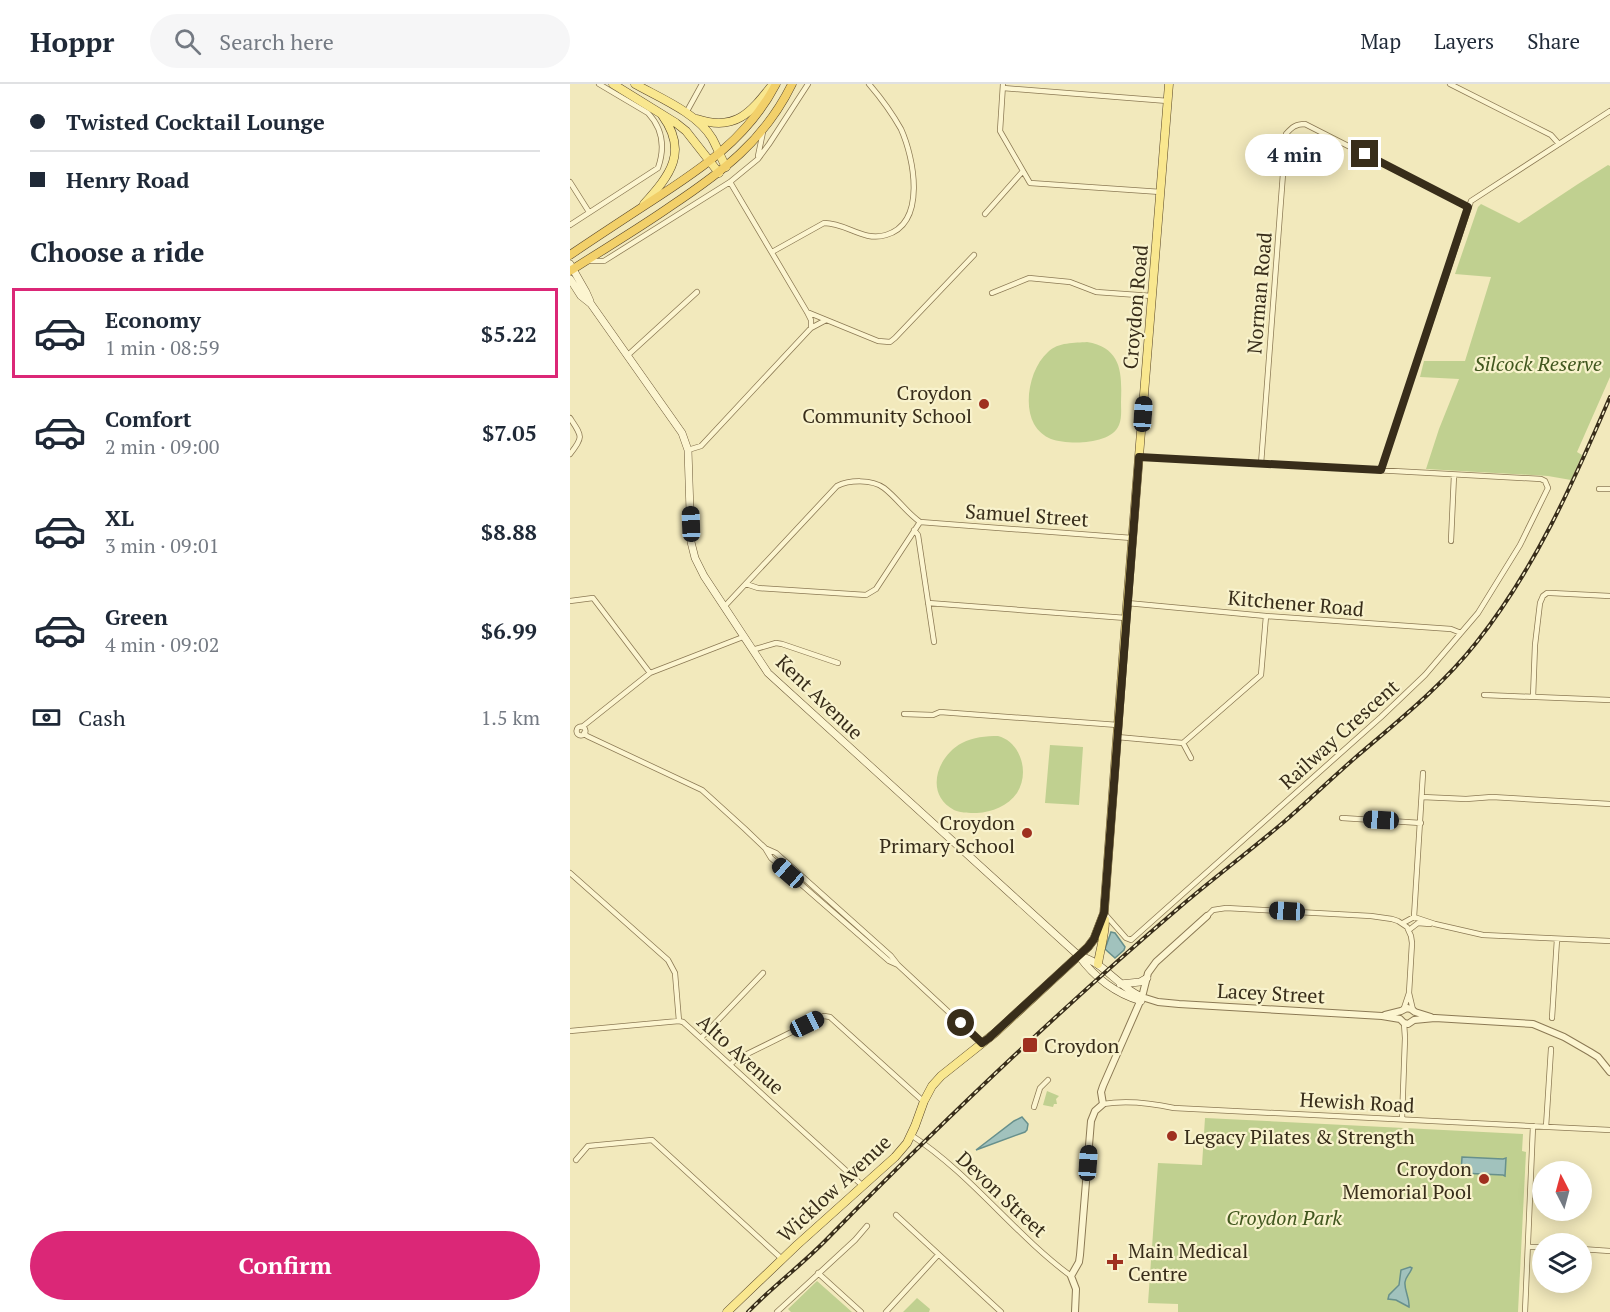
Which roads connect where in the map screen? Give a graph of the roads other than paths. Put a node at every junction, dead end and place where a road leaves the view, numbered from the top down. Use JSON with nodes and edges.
{"nodes":[{"id":1,"x":599,"y":84,"type":"edge"},
{"id":2,"x":635,"y":84,"type":"edge"},
{"id":3,"x":702,"y":84,"type":"edge"},
{"id":4,"x":775,"y":84,"type":"edge"},
{"id":5,"x":792,"y":84,"type":"edge"},
{"id":6,"x":808,"y":84,"type":"edge"},
{"id":7,"x":869,"y":84,"type":"edge"},
{"id":8,"x":1169,"y":84,"type":"edge"},
{"id":9,"x":1450,"y":84,"type":"edge"},
{"id":10,"x":1003,"y":86,"type":"edge"},
{"id":11,"x":618,"y":88,"type":"edge"},
{"id":12,"x":1168,"y":101,"type":"junction"},
{"id":13,"x":658,"y":110,"type":"junction"},
{"id":14,"x":1610,"y":111,"type":"edge"},
{"id":15,"x":690,"y":115,"type":"junction"},
{"id":16,"x":763,"y":129,"type":"junction"},
{"id":17,"x":686,"y":131,"type":"junction"},
{"id":18,"x":1559,"y":144,"type":"junction"},
{"id":19,"x":719,"y":155,"type":"junction"},
{"id":20,"x":758,"y":159,"type":"junction"},
{"id":21,"x":710,"y":162,"type":"junction"},
{"id":22,"x":726,"y":167,"type":"junction"},
{"id":23,"x":1023,"y":171,"type":"junction"},
{"id":24,"x":719,"y":173,"type":"junction"},
{"id":25,"x":570,"y":182,"type":"edge"},
{"id":26,"x":730,"y":182,"type":"junction"},
{"id":27,"x":1161,"y":192,"type":"junction"},
{"id":28,"x":641,"y":207,"type":"junction"},
{"id":29,"x":1468,"y":207,"type":"junction"},
{"id":30,"x":590,"y":212,"type":"junction"},
{"id":31,"x":985,"y":214,"type":"dead end"},
{"id":32,"x":570,"y":225,"type":"edge"},
{"id":33,"x":772,"y":252,"type":"junction"},
{"id":34,"x":570,"y":255,"type":"edge"},
{"id":35,"x":974,"y":255,"type":"dead end"},
{"id":36,"x":586,"y":260,"type":"junction"},
{"id":37,"x":571,"y":268,"type":"edge"},
{"id":38,"x":570,"y":279,"type":"edge"},
{"id":39,"x":697,"y":292,"type":"dead end"},
{"id":40,"x":992,"y":293,"type":"dead end"},
{"id":41,"x":1152,"y":296,"type":"junction"},
{"id":42,"x":591,"y":304,"type":"junction"},
{"id":43,"x":807,"y":312,"type":"junction"},
{"id":44,"x":826,"y":320,"type":"junction"},
{"id":45,"x":811,"y":328,"type":"junction"},
{"id":46,"x":628,"y":355,"type":"junction"},
{"id":47,"x":570,"y":418,"type":"edge"},
{"id":48,"x":688,"y":450,"type":"junction"},
{"id":49,"x":570,"y":454,"type":"edge"},
{"id":50,"x":1139,"y":457,"type":"junction"},
{"id":51,"x":1261,"y":465,"type":"junction"},
{"id":52,"x":1381,"y":470,"type":"junction"},
{"id":53,"x":1454,"y":475,"type":"junction"},
{"id":54,"x":1599,"y":489,"type":"dead end"},
{"id":55,"x":1610,"y":489,"type":"edge"},
{"id":56,"x":920,"y":522,"type":"junction"},
{"id":57,"x":914,"y":530,"type":"junction"},
{"id":58,"x":1132,"y":538,"type":"junction"},
{"id":59,"x":1451,"y":541,"type":"dead end"},
{"id":60,"x":746,"y":584,"type":"junction"},
{"id":61,"x":1610,"y":596,"type":"edge"},
{"id":62,"x":570,"y":601,"type":"edge"},
{"id":63,"x":928,"y":603,"type":"junction"},
{"id":64,"x":1127,"y":603,"type":"junction"},
{"id":65,"x":724,"y":607,"type":"junction"},
{"id":66,"x":1266,"y":616,"type":"junction"},
{"id":67,"x":1126,"y":618,"type":"junction"},
{"id":68,"x":1461,"y":633,"type":"junction"},
{"id":69,"x":743,"y":638,"type":"junction"},
{"id":70,"x":934,"y":642,"type":"dead end"},
{"id":71,"x":752,"y":650,"type":"junction"},
{"id":72,"x":838,"y":663,"type":"dead end"},
{"id":73,"x":650,"y":673,"type":"junction"},
{"id":74,"x":1484,"y":695,"type":"dead end"},
{"id":75,"x":1533,"y":697,"type":"junction"},
{"id":76,"x":1610,"y":700,"type":"edge"},
{"id":77,"x":904,"y":714,"type":"dead end"},
{"id":78,"x":1118,"y":725,"type":"junction"},
{"id":79,"x":582,"y":727,"type":"junction"},
{"id":80,"x":570,"y":732,"type":"edge"},
{"id":81,"x":577,"y":732,"type":"junction"},
{"id":82,"x":585,"y":734,"type":"junction"},
{"id":83,"x":1117,"y":737,"type":"junction"},
{"id":84,"x":1183,"y":743,"type":"junction"},
{"id":85,"x":1191,"y":758,"type":"dead end"},
{"id":86,"x":1423,"y":773,"type":"dead end"},
{"id":87,"x":1422,"y":797,"type":"junction"},
{"id":88,"x":1610,"y":804,"type":"edge"},
{"id":89,"x":1342,"y":818,"type":"dead end"},
{"id":90,"x":1421,"y":823,"type":"junction"},
{"id":91,"x":570,"y":873,"type":"edge"},
{"id":92,"x":1104,"y":913,"type":"junction"},
{"id":93,"x":1207,"y":916,"type":"joint"},
{"id":94,"x":1414,"y":917,"type":"junction"},
{"id":95,"x":1403,"y":923,"type":"junction"},
{"id":96,"x":1435,"y":924,"type":"junction"},
{"id":97,"x":1409,"y":930,"type":"junction"},
{"id":98,"x":1557,"y":939,"type":"junction"},
{"id":99,"x":1610,"y":941,"type":"edge"},
{"id":100,"x":1079,"y":956,"type":"junction"},
{"id":101,"x":1098,"y":964,"type":"junction"},
{"id":102,"x":763,"y":973,"type":"dead end"},
{"id":103,"x":1148,"y":978,"type":"junction"},
{"id":104,"x":1120,"y":984,"type":"junction"},
{"id":105,"x":1409,"y":993,"type":"junction"},
{"id":106,"x":1142,"y":999,"type":"junction"},
{"id":107,"x":1403,"y":1010,"type":"junction"},
{"id":108,"x":1382,"y":1016,"type":"junction"},
{"id":109,"x":1413,"y":1016,"type":"junction"},
{"id":110,"x":1552,"y":1018,"type":"dead end"},
{"id":111,"x":679,"y":1021,"type":"junction"},
{"id":112,"x":1402,"y":1021,"type":"junction"},
{"id":113,"x":570,"y":1031,"type":"edge"},
{"id":114,"x":701,"y":1038,"type":"junction"},
{"id":115,"x":1405,"y":1038,"type":"junction"},
{"id":116,"x":982,"y":1043,"type":"junction"},
{"id":117,"x":1551,"y":1049,"type":"dead end"},
{"id":118,"x":730,"y":1064,"type":"junction"},
{"id":119,"x":1610,"y":1072,"type":"edge"},
{"id":120,"x":1048,"y":1080,"type":"dead end"},
{"id":121,"x":924,"y":1101,"type":"junction"},
{"id":122,"x":1103,"y":1104,"type":"junction"},
{"id":123,"x":1034,"y":1107,"type":"dead end"},
{"id":124,"x":1402,"y":1119,"type":"junction"},
{"id":125,"x":1533,"y":1126,"type":"junction"},
{"id":126,"x":1546,"y":1127,"type":"junction"},
{"id":127,"x":1610,"y":1130,"type":"edge"},
{"id":128,"x":911,"y":1135,"type":"junction"},
{"id":129,"x":576,"y":1160,"type":"dead end"},
{"id":130,"x":863,"y":1186,"type":"junction"},
{"id":131,"x":896,"y":1215,"type":"dead end"},
{"id":132,"x":867,"y":1226,"type":"dead end"},
{"id":133,"x":1528,"y":1247,"type":"junction"},
{"id":134,"x":1532,"y":1247,"type":"edge"},
{"id":135,"x":1592,"y":1250,"type":"edge"},
{"id":136,"x":1610,"y":1251,"type":"edge"},
{"id":137,"x":938,"y":1255,"type":"junction"},
{"id":138,"x":782,"y":1259,"type":"junction"},
{"id":139,"x":818,"y":1273,"type":"junction"},
{"id":140,"x":1071,"y":1276,"type":"junction"},
{"id":141,"x":727,"y":1312,"type":"edge"},
{"id":142,"x":777,"y":1312,"type":"edge"},
{"id":143,"x":861,"y":1312,"type":"edge"},
{"id":144,"x":886,"y":1312,"type":"edge"},
{"id":145,"x":1001,"y":1312,"type":"edge"},
{"id":146,"x":1075,"y":1312,"type":"edge"},
{"id":147,"x":1525,"y":1312,"type":"edge"}],
"edges":[{"from":1,"to":11,"type":"street"},
{"from":2,"to":15,"type":"main road"},
{"from":3,"to":15,"type":"street"},
{"from":4,"to":15,"type":"main road"},
{"from":4,"to":19,"type":"highway"},
{"from":5,"to":16,"type":"highway"},
{"from":6,"to":20,"type":"street"},
{"from":7,"to":33,"type":"street"},
{"from":8,"to":12,"type":"main road","name":"Croydon Road"},
{"from":9,"to":18,"type":"street"},
{"from":10,"to":12,"type":"street"},
{"from":10,"to":23,"type":"street"},
{"from":11,"to":13,"type":"main road"},
{"from":11,"to":30,"type":"street"},
{"from":12,"to":27,"type":"main road","name":"Croydon Road"},
{"from":13,"to":17,"type":"main road"},
{"from":13,"to":28,"type":"main road"},
{"from":14,"to":18,"type":"street"},
{"from":15,"to":17,"type":"main road"},
{"from":15,"to":19,"type":"main road"},
{"from":16,"to":20,"type":"street"},
{"from":16,"to":22,"type":"highway"},
{"from":17,"to":21,"type":"main road"},
{"from":18,"to":29,"type":"street"},
{"from":19,"to":21,"type":"highway"},
{"from":19,"to":22,"type":"main road"},
{"from":20,"to":26,"type":"street"},
{"from":21,"to":24,"type":"main road"},
{"from":21,"to":28,"type":"highway"},
{"from":22,"to":24,"type":"highway"},
{"from":23,"to":27,"type":"street"},
{"from":23,"to":31,"type":"street"},
{"from":24,"to":36,"type":"highway"},
{"from":25,"to":30,"type":"street"},
{"from":26,"to":33,"type":"street"},
{"from":26,"to":36,"type":"street"},
{"from":27,"to":41,"type":"main road","name":"Croydon Road"},
{"from":28,"to":34,"type":"highway"},
{"from":29,"to":51,"type":"street","name":"Norman Road"},
{"from":29,"to":52,"type":"street"},
{"from":30,"to":32,"type":"street"},
{"from":33,"to":43,"type":"street"},
{"from":35,"to":44,"type":"street"},
{"from":36,"to":37,"type":"highway"},
{"from":37,"to":42,"type":"main road","name":"Kent Avenue"},
{"from":38,"to":42,"type":"main road","name":"Kent Avenue"},
{"from":39,"to":46,"type":"street"},
{"from":40,"to":41,"type":"street"},
{"from":41,"to":50,"type":"main road","name":"Croydon Road"},
{"from":42,"to":46,"type":"main road","name":"Kent Avenue"},
{"from":43,"to":44,"type":"street"},
{"from":43,"to":45,"type":"street"},
{"from":44,"to":45,"type":"street"},
{"from":45,"to":48,"type":"street"},
{"from":46,"to":48,"type":"main road","name":"Kent Avenue"},
{"from":47,"to":49,"type":"street"},
{"from":48,"to":65,"type":"main road","name":"Kent Avenue"},
{"from":50,"to":51,"type":"street"},
{"from":50,"to":58,"type":"main road","name":"Croydon Road"},
{"from":51,"to":52,"type":"street"},
{"from":52,"to":53,"type":"street"},
{"from":53,"to":59,"type":"street"},
{"from":53,"to":68,"type":"street","name":"Railway Crescent"},
{"from":54,"to":55,"type":"street"},
{"from":56,"to":57,"type":"street"},
{"from":56,"to":58,"type":"street","name":"Samuel Street"},
{"from":56,"to":60,"type":"street"},
{"from":57,"to":60,"type":"street"},
{"from":57,"to":63,"type":"street"},
{"from":58,"to":64,"type":"main road","name":"Croydon Road"},
{"from":60,"to":65,"type":"street"},
{"from":61,"to":75,"type":"street"},
{"from":62,"to":73,"type":"street"},
{"from":63,"to":67,"type":"street"},
{"from":63,"to":70,"type":"street"},
{"from":64,"to":66,"type":"street","name":"Kitchener Road"},
{"from":64,"to":67,"type":"main road","name":"Croydon Road"},
{"from":65,"to":69,"type":"main road","name":"Kent Avenue"},
{"from":66,"to":68,"type":"street","name":"Kitchener Road"},
{"from":66,"to":84,"type":"street"},
{"from":67,"to":78,"type":"main road","name":"Croydon Road"},
{"from":68,"to":92,"type":"street","name":"Railway Crescent"},
{"from":69,"to":71,"type":"main road","name":"Kent Avenue"},
{"from":69,"to":73,"type":"street"},
{"from":71,"to":72,"type":"street"},
{"from":71,"to":100,"type":"main road","name":"Kent Avenue"},
{"from":73,"to":79,"type":"street"},
{"from":74,"to":75,"type":"street"},
{"from":75,"to":76,"type":"street"},
{"from":77,"to":78,"type":"street"},
{"from":78,"to":83,"type":"main road","name":"Croydon Road"},
{"from":79,"to":81,"type":"street"},
{"from":79,"to":82,"type":"street"},
{"from":80,"to":81,"type":"street"},
{"from":81,"to":82,"type":"street"},
{"from":82,"to":116,"type":"street"},
{"from":83,"to":84,"type":"street"},
{"from":83,"to":92,"type":"main road","name":"Croydon Road"},
{"from":84,"to":85,"type":"street"},
{"from":86,"to":87,"type":"street"},
{"from":87,"to":88,"type":"street"},
{"from":87,"to":90,"type":"street"},
{"from":89,"to":90,"type":"street"},
{"from":90,"to":94,"type":"street"},
{"from":91,"to":111,"type":"street"},
{"from":92,"to":100,"type":"main road","name":"Croydon Road"},
{"from":92,"to":101,"type":"main road"},
{"from":93,"to":95,"type":"street"},
{"from":93,"to":103,"type":"street"},
{"from":94,"to":95,"type":"street"},
{"from":94,"to":96,"type":"street"},
{"from":95,"to":97,"type":"street"},
{"from":96,"to":97,"type":"street"},
{"from":96,"to":98,"type":"street"},
{"from":97,"to":105,"type":"street"},
{"from":98,"to":99,"type":"street"},
{"from":98,"to":110,"type":"street"},
{"from":100,"to":101,"type":"main road","name":"Kent Avenue"},
{"from":100,"to":106,"type":"main road","name":"Kent Avenue"},
{"from":100,"to":116,"type":"main road","name":"Wicklow Avenue"},
{"from":101,"to":104,"type":"main road","name":"Kent Avenue"},
{"from":102,"to":114,"type":"street"},
{"from":103,"to":104,"type":"main road"},
{"from":103,"to":106,"type":"street"},
{"from":104,"to":106,"type":"main road","name":"Kent Avenue"},
{"from":105,"to":107,"type":"street"},
{"from":105,"to":109,"type":"street"},
{"from":106,"to":108,"type":"street","name":"Lacey Street"},
{"from":106,"to":122,"type":"street"},
{"from":107,"to":108,"type":"street","name":"Lacey Street"},
{"from":107,"to":109,"type":"street"},
{"from":107,"to":112,"type":"street"},
{"from":108,"to":112,"type":"street","name":"Lacey Street"},
{"from":109,"to":112,"type":"street","name":"Lacey Street"},
{"from":109,"to":115,"type":"street"},
{"from":109,"to":119,"type":"street"},
{"from":111,"to":113,"type":"street","name":"Alto Avenue"},
{"from":111,"to":114,"type":"street","name":"Alto Avenue"},
{"from":112,"to":115,"type":"street"},
{"from":114,"to":118,"type":"street","name":"Alto Avenue"},
{"from":115,"to":124,"type":"street"},
{"from":116,"to":121,"type":"main road","name":"Wicklow Avenue"},
{"from":117,"to":126,"type":"street"},
{"from":118,"to":121,"type":"street"},
{"from":118,"to":130,"type":"street","name":"Alto Avenue"},
{"from":120,"to":123,"type":"street"},
{"from":121,"to":128,"type":"main road","name":"Wicklow Avenue"},
{"from":122,"to":124,"type":"street","name":"Hewish Road"},
{"from":122,"to":140,"type":"street"},
{"from":124,"to":125,"type":"street","name":"Hewish Road"},
{"from":125,"to":126,"type":"street","name":"Hewish Road"},
{"from":125,"to":133,"type":"street"},
{"from":126,"to":127,"type":"street","name":"Hewish Road"},
{"from":128,"to":130,"type":"main road","name":"Wicklow Avenue"},
{"from":128,"to":140,"type":"street","name":"Devon Street"},
{"from":129,"to":138,"type":"street"},
{"from":130,"to":138,"type":"main road","name":"Wicklow Avenue"},
{"from":131,"to":137,"type":"street"},
{"from":132,"to":139,"type":"street"},
{"from":133,"to":134,"type":"street"},
{"from":133,"to":147,"type":"street"},
{"from":135,"to":136,"type":"street"},
{"from":137,"to":144,"type":"street"},
{"from":137,"to":145,"type":"street"},
{"from":138,"to":141,"type":"main road","name":"Wicklow Avenue"},
{"from":139,"to":142,"type":"street"},
{"from":139,"to":143,"type":"street"},
{"from":140,"to":146,"type":"street"}]}
